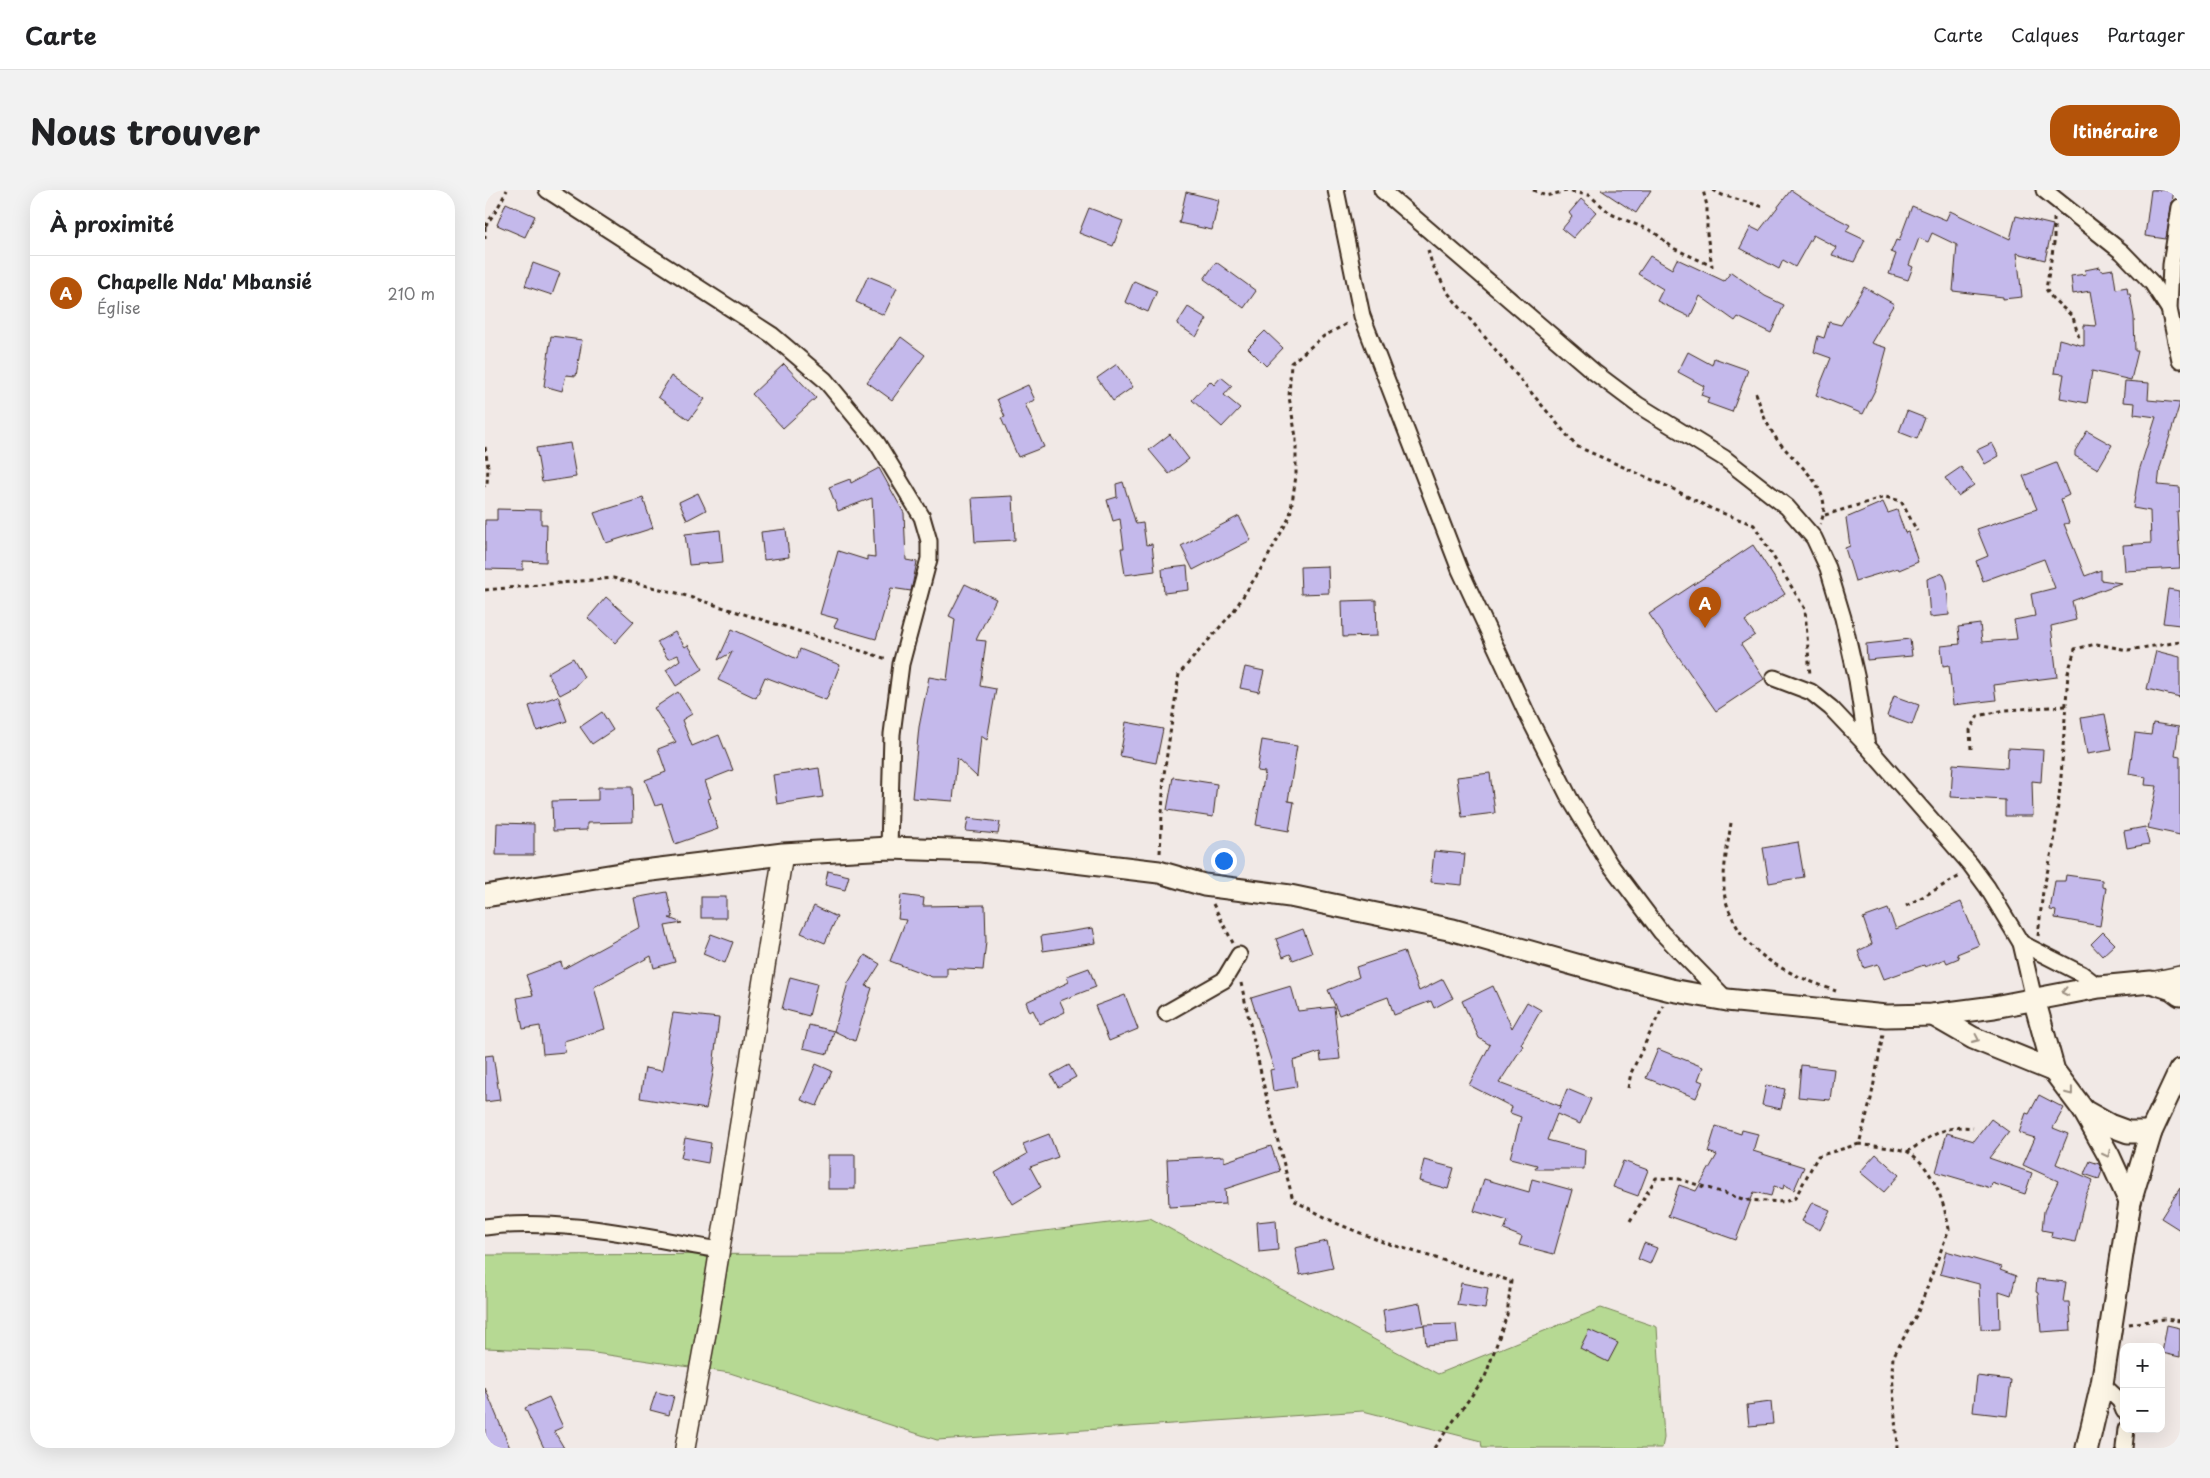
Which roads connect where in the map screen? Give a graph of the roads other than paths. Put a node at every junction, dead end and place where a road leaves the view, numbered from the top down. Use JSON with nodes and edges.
{"nodes":[{"id":1,"x":547,"y":190,"type":"edge"},
{"id":2,"x":1336,"y":190,"type":"edge"},
{"id":3,"x":1381,"y":190,"type":"edge"},
{"id":4,"x":2045,"y":190,"type":"edge"},
{"id":5,"x":2180,"y":207,"type":"edge"},
{"id":6,"x":2169,"y":309,"type":"junction"},
{"id":7,"x":2180,"y":360,"type":"edge"},
{"id":8,"x":1774,"y":678,"type":"dead end"},
{"id":9,"x":1867,"y":746,"type":"junction"},
{"id":10,"x":889,"y":848,"type":"junction"},
{"id":11,"x":783,"y":854,"type":"junction"},
{"id":12,"x":485,"y":896,"type":"edge"},
{"id":13,"x":2021,"y":943,"type":"junction"},
{"id":14,"x":1239,"y":955,"type":"road end"},
{"id":15,"x":2180,"y":976,"type":"edge"},
{"id":16,"x":2151,"y":982,"type":"junction"},
{"id":17,"x":2099,"y":986,"type":"junction"},
{"id":18,"x":2180,"y":995,"type":"edge"},
{"id":19,"x":2034,"y":999,"type":"junction"},
{"id":20,"x":1727,"y":1000,"type":"junction"},
{"id":21,"x":1167,"y":1013,"type":"dead end"},
{"id":22,"x":1933,"y":1015,"type":"junction"},
{"id":23,"x":2180,"y":1070,"type":"edge"},
{"id":24,"x":2054,"y":1071,"type":"junction"},
{"id":25,"x":2084,"y":1111,"type":"junction"},
{"id":26,"x":2151,"y":1132,"type":"junction"},
{"id":27,"x":2130,"y":1202,"type":"junction"},
{"id":28,"x":485,"y":1227,"type":"edge"},
{"id":29,"x":720,"y":1250,"type":"junction"},
{"id":30,"x":2102,"y":1384,"type":"junction"},
{"id":31,"x":2120,"y":1401,"type":"edge"},
{"id":32,"x":2126,"y":1433,"type":"edge"},
{"id":33,"x":685,"y":1448,"type":"edge"},
{"id":34,"x":2087,"y":1448,"type":"edge"},
{"id":35,"x":2124,"y":1448,"type":"edge"}],
"edges":[{"from":1,"to":10,"type":"street"},
{"from":2,"to":20,"type":"street"},
{"from":3,"to":9,"type":"street"},
{"from":4,"to":6,"type":"street"},
{"from":5,"to":6,"type":"street"},
{"from":6,"to":7,"type":"street"},
{"from":8,"to":9,"type":"street"},
{"from":9,"to":13,"type":"street"},
{"from":10,"to":11,"type":"main road"},
{"from":10,"to":20,"type":"main road"},
{"from":11,"to":12,"type":"main road"},
{"from":11,"to":29,"type":"street"},
{"from":13,"to":17,"type":"street"},
{"from":13,"to":19,"type":"street"},
{"from":14,"to":21,"type":"street"},
{"from":15,"to":16,"type":"street"},
{"from":16,"to":17,"type":"main road"},
{"from":16,"to":18,"type":"main road"},
{"from":17,"to":19,"type":"main road","one_way":true},
{"from":19,"to":22,"type":"main road"},
{"from":19,"to":24,"type":"main road"},
{"from":20,"to":22,"type":"main road"},
{"from":22,"to":24,"type":"main road","one_way":true},
{"from":23,"to":26,"type":"main road"},
{"from":24,"to":25,"type":"main road","one_way":true},
{"from":25,"to":26,"type":"main road"},
{"from":25,"to":27,"type":"main road","one_way":true},
{"from":26,"to":27,"type":"main road"},
{"from":27,"to":30,"type":"main road"},
{"from":28,"to":29,"type":"street"},
{"from":29,"to":33,"type":"street"},
{"from":30,"to":31,"type":"street"},
{"from":30,"to":34,"type":"main road"},
{"from":32,"to":35,"type":"street"}]}
